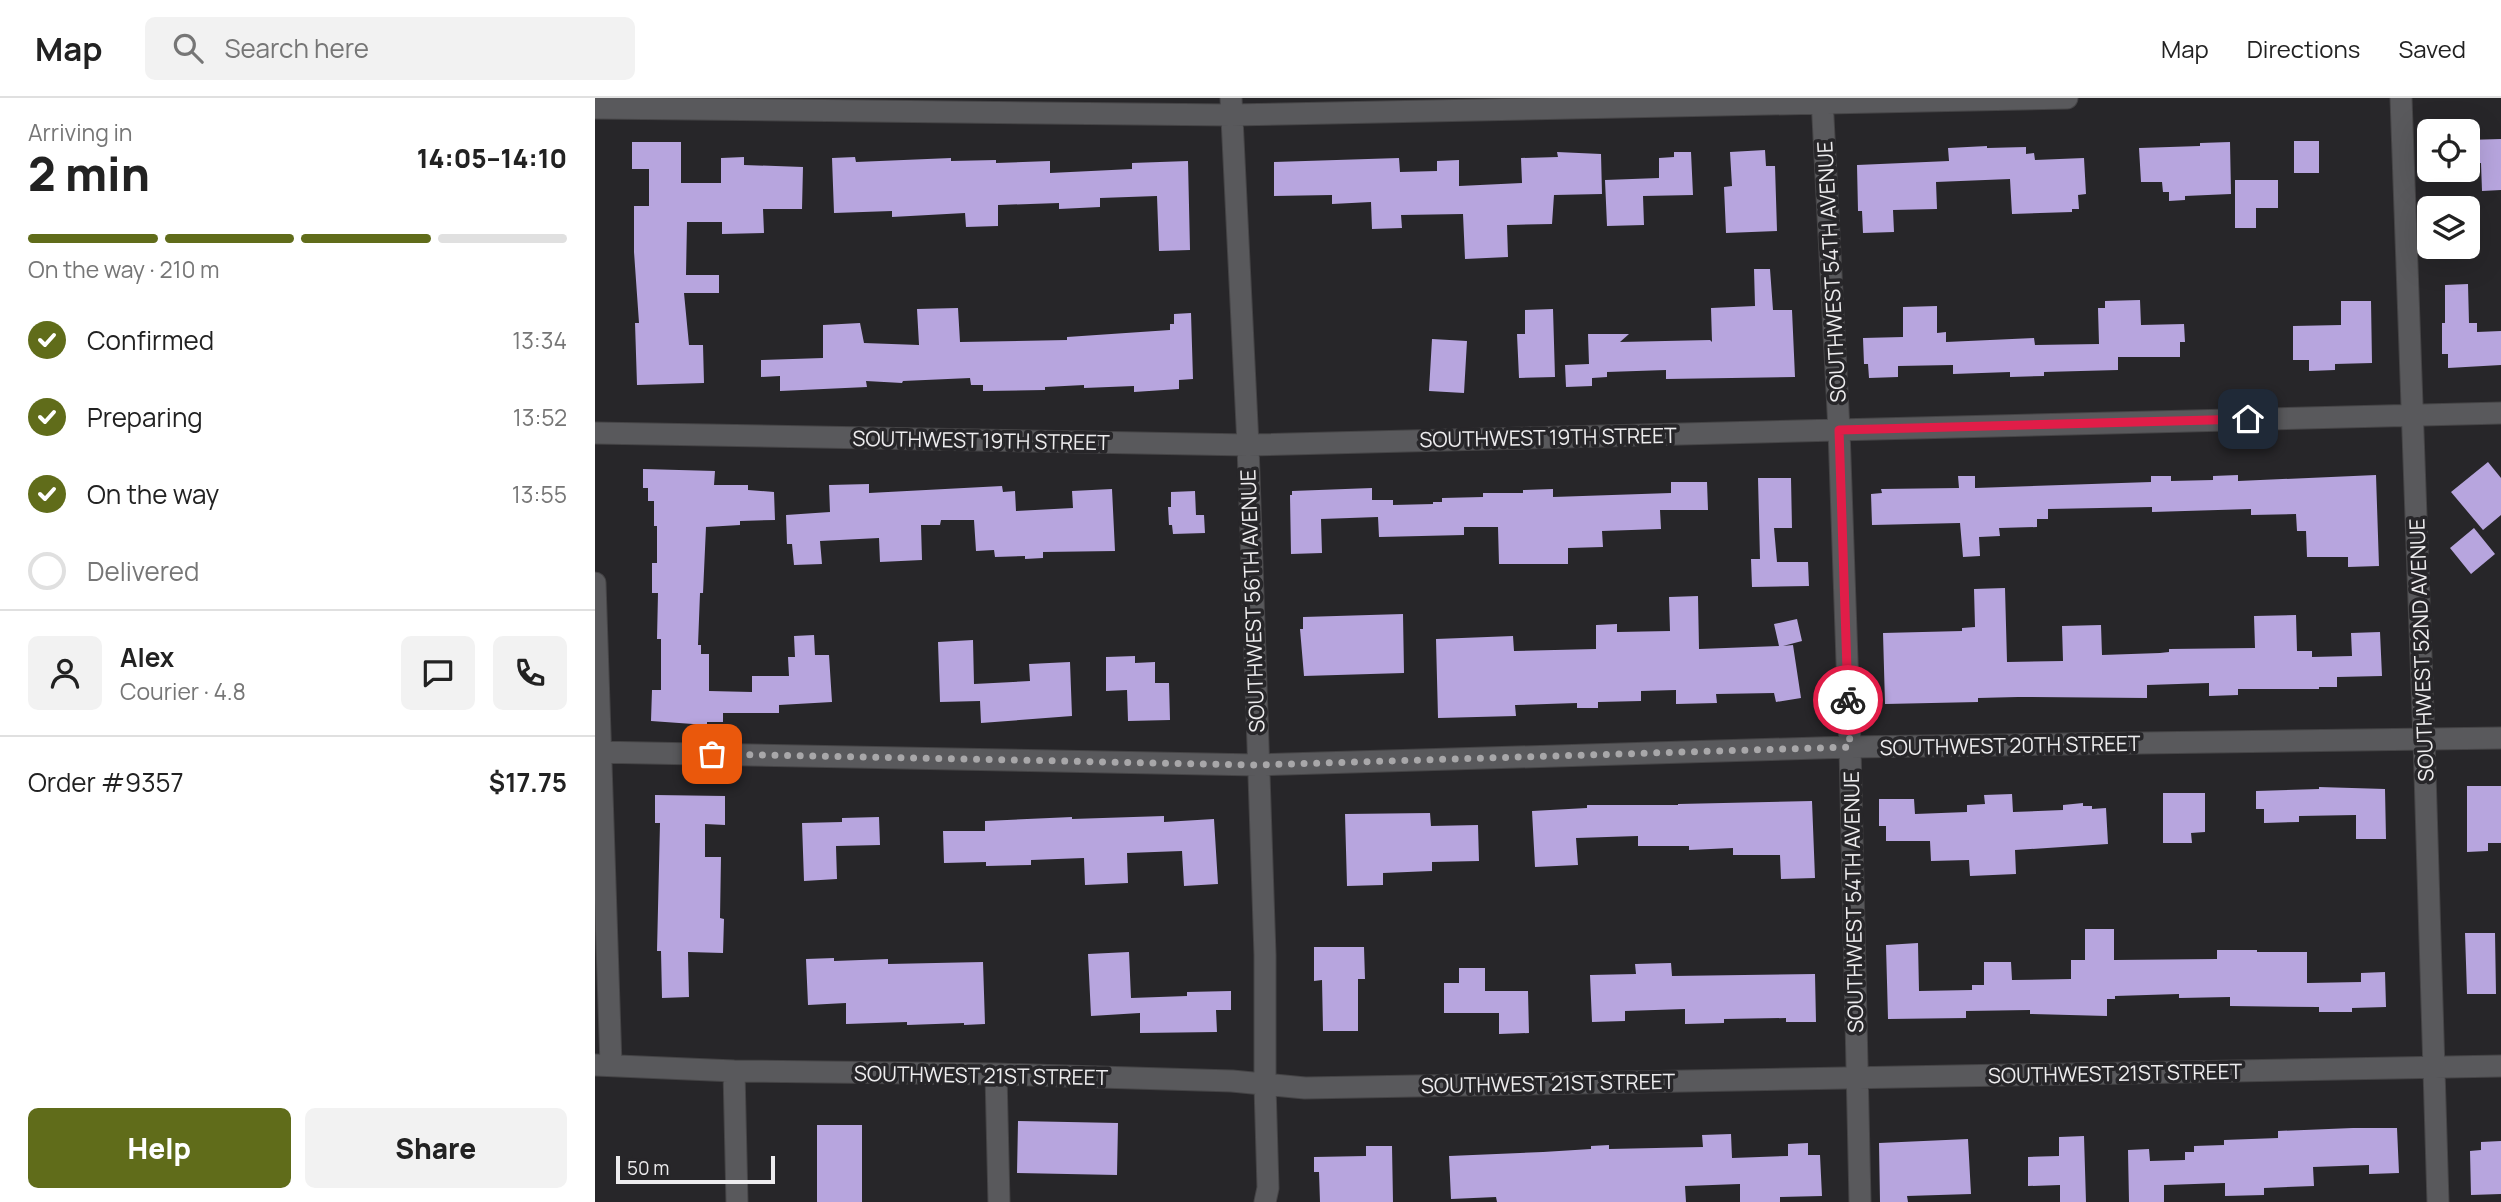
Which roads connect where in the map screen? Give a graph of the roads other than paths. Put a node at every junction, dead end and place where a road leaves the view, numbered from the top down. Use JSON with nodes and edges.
{"nodes":[{"id":1,"x":2067,"y":98,"type":"edge"},
{"id":2,"x":2400,"y":98,"type":"edge"},
{"id":3,"x":1822,"y":101,"type":"edge"},
{"id":4,"x":1296,"y":106,"type":"edge"},
{"id":5,"x":1231,"y":107,"type":"edge"},
{"id":6,"x":595,"y":108,"type":"edge"},
{"id":7,"x":2501,"y":413,"type":"edge"},
{"id":8,"x":2412,"y":415,"type":"junction"},
{"id":9,"x":1839,"y":430,"type":"junction"},
{"id":10,"x":595,"y":433,"type":"edge"},
{"id":11,"x":1248,"y":445,"type":"junction"},
{"id":12,"x":595,"y":583,"type":"edge"},
{"id":13,"x":2501,"y":738,"type":"edge"},
{"id":14,"x":2424,"y":740,"type":"junction"},
{"id":15,"x":1850,"y":747,"type":"junction"},
{"id":16,"x":599,"y":752,"type":"edge"},
{"id":17,"x":1257,"y":765,"type":"junction"},
{"id":18,"x":603,"y":1065,"type":"edge"},
{"id":19,"x":2501,"y":1066,"type":"edge"},
{"id":20,"x":2433,"y":1068,"type":"junction"},
{"id":21,"x":734,"y":1071,"type":"junction"},
{"id":22,"x":996,"y":1074,"type":"junction"},
{"id":23,"x":1857,"y":1077,"type":"junction"},
{"id":24,"x":1265,"y":1086,"type":"junction"},
{"id":25,"x":1268,"y":1197,"type":"edge"},
{"id":26,"x":737,"y":1202,"type":"edge"},
{"id":27,"x":999,"y":1202,"type":"edge"},
{"id":28,"x":1860,"y":1202,"type":"edge"},
{"id":29,"x":2438,"y":1202,"type":"edge"}],
"edges":[{"from":1,"to":3,"type":"street"},
{"from":2,"to":8,"type":"street","name":"SOUTHWEST 52ND AVENUE"},
{"from":3,"to":4,"type":"street"},
{"from":3,"to":9,"type":"street","name":"SOUTHWEST 54TH AVENUE"},
{"from":4,"to":5,"type":"street"},
{"from":5,"to":6,"type":"street"},
{"from":5,"to":11,"type":"street","name":"SOUTHWEST 56TH AVENUE"},
{"from":7,"to":8,"type":"street","name":"SOUTHWEST 19TH STREET"},
{"from":8,"to":9,"type":"street","name":"SOUTHWEST 19TH STREET"},
{"from":8,"to":14,"type":"street","name":"SOUTHWEST 52ND AVENUE"},
{"from":9,"to":11,"type":"street","name":"SOUTHWEST 19TH STREET"},
{"from":9,"to":15,"type":"street","name":"SOUTHWEST 54TH AVENUE"},
{"from":10,"to":11,"type":"street","name":"SOUTHWEST 19TH STREET"},
{"from":11,"to":17,"type":"street","name":"SOUTHWEST 56TH AVENUE"},
{"from":12,"to":16,"type":"street"},
{"from":13,"to":14,"type":"street","name":"SOUTHWEST 20TH STREET"},
{"from":14,"to":15,"type":"street","name":"SOUTHWEST 20TH STREET"},
{"from":14,"to":20,"type":"street","name":"SOUTHWEST 52ND AVENUE"},
{"from":15,"to":17,"type":"street","name":"SOUTHWEST 20TH STREET"},
{"from":15,"to":23,"type":"street","name":"SOUTHWEST 54TH AVENUE"},
{"from":16,"to":17,"type":"street","name":"SOUTHWEST 20TH STREET"},
{"from":16,"to":18,"type":"street"},
{"from":17,"to":24,"type":"street","name":"SOUTHWEST 56TH AVENUE"},
{"from":18,"to":21,"type":"street","name":"SOUTHWEST 21ST STREET"},
{"from":19,"to":20,"type":"street","name":"SOUTHWEST 21ST STREET"},
{"from":20,"to":23,"type":"street","name":"SOUTHWEST 21ST STREET"},
{"from":20,"to":29,"type":"street","name":"SOUTHWEST 52ND AVENUE"},
{"from":21,"to":22,"type":"street","name":"SOUTHWEST 21ST STREET"},
{"from":21,"to":26,"type":"street"},
{"from":22,"to":24,"type":"street","name":"SOUTHWEST 21ST STREET"},
{"from":22,"to":27,"type":"street"},
{"from":23,"to":24,"type":"street","name":"SOUTHWEST 21ST STREET"},
{"from":23,"to":28,"type":"street","name":"SOUTHWEST 54TH AVENUE"},
{"from":24,"to":25,"type":"street","name":"SOUTHWEST 56TH AVENUE"}]}
